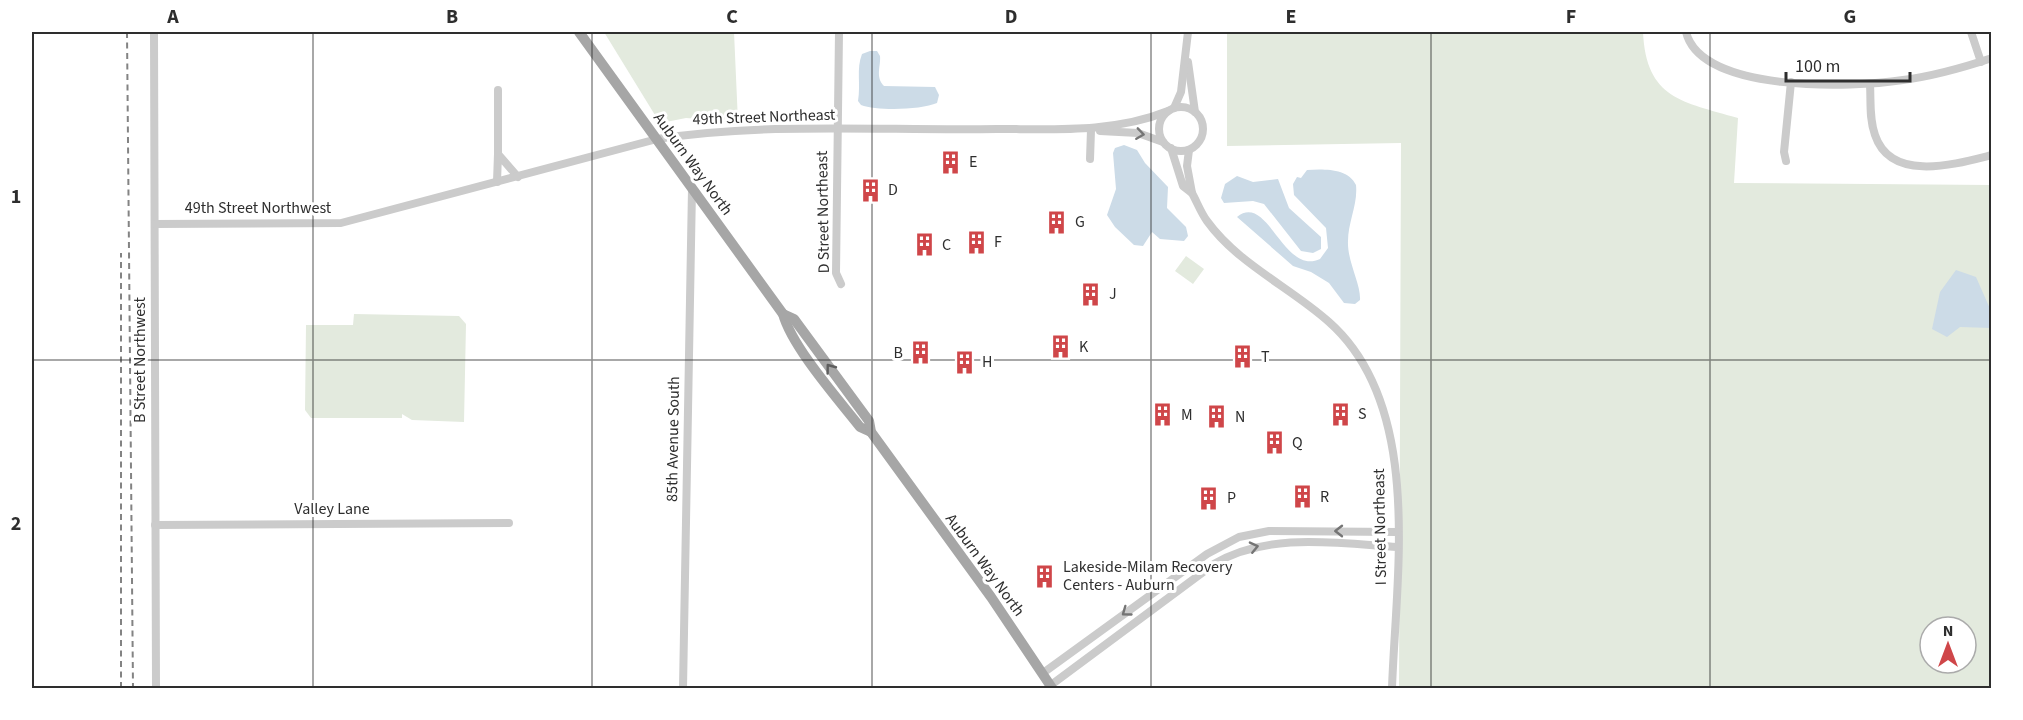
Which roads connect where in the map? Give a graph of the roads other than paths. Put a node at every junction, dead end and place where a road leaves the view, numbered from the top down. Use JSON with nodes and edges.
{"nodes":[{"id":1,"x":153,"y":32,"type":"edge"},
{"id":2,"x":579,"y":32,"type":"edge"},
{"id":3,"x":838,"y":32,"type":"edge"},
{"id":4,"x":1188,"y":32,"type":"edge"},
{"id":5,"x":1686,"y":32,"type":"edge"},
{"id":6,"x":1971,"y":32,"type":"edge"},
{"id":7,"x":1187,"y":50,"type":"junction"},
{"id":8,"x":1992,"y":58,"type":"edge"},
{"id":9,"x":1981,"y":62,"type":"junction"},
{"id":10,"x":1791,"y":82,"type":"junction"},
{"id":11,"x":1870,"y":84,"type":"junction"},
{"id":12,"x":498,"y":90,"type":"dead end"},
{"id":13,"x":1171,"y":110,"type":"junction"},
{"id":14,"x":1195,"y":112,"type":"junction"},
{"id":15,"x":1070,"y":129,"type":"junction"},
{"id":16,"x":838,"y":130,"type":"junction"},
{"id":17,"x":1091,"y":130,"type":"junction"},
{"id":18,"x":657,"y":139,"type":"junction"},
{"id":19,"x":1168,"y":146,"type":"junction"},
{"id":20,"x":1189,"y":150,"type":"junction"},
{"id":21,"x":498,"y":154,"type":"junction"},
{"id":22,"x":1992,"y":155,"type":"edge"},
{"id":23,"x":1090,"y":159,"type":"dead end"},
{"id":24,"x":1786,"y":161,"type":"dead end"},
{"id":25,"x":518,"y":177,"type":"junction"},
{"id":26,"x":497,"y":182,"type":"junction"},
{"id":27,"x":692,"y":189,"type":"junction"},
{"id":28,"x":1192,"y":193,"type":"junction"},
{"id":29,"x":362,"y":219,"type":"joint"},
{"id":30,"x":155,"y":224,"type":"junction"},
{"id":31,"x":841,"y":284,"type":"dead end"},
{"id":32,"x":783,"y":314,"type":"junction"},
{"id":33,"x":870,"y":430,"type":"junction"},
{"id":34,"x":509,"y":523,"type":"dead end"},
{"id":35,"x":155,"y":525,"type":"junction"},
{"id":36,"x":1398,"y":532,"type":"junction"},
{"id":37,"x":1397,"y":547,"type":"junction"},
{"id":38,"x":1043,"y":673,"type":"junction"},
{"id":39,"x":1051,"y":687,"type":"edge"},
{"id":40,"x":156,"y":688,"type":"edge"},
{"id":41,"x":683,"y":688,"type":"edge"},
{"id":42,"x":1392,"y":688,"type":"edge"}],
"edges":[{"from":1,"to":30,"type":"street","name":"B Street Northwest"},
{"from":2,"to":18,"type":"main road","name":"Auburn Way North"},
{"from":3,"to":16,"type":"street","name":"D Street Northeast"},
{"from":4,"to":7,"type":"street"},
{"from":5,"to":10,"type":"street"},
{"from":6,"to":9,"type":"street"},
{"from":7,"to":13,"type":"street"},
{"from":7,"to":14,"type":"street"},
{"from":8,"to":9,"type":"street"},
{"from":9,"to":11,"type":"street"},
{"from":10,"to":11,"type":"street"},
{"from":10,"to":24,"type":"street"},
{"from":11,"to":22,"type":"street"},
{"from":12,"to":21,"type":"street"},
{"from":13,"to":14,"type":"street"},
{"from":13,"to":15,"type":"street","name":"49th Street Northeast"},
{"from":13,"to":19,"type":"street"},
{"from":14,"to":20,"type":"street"},
{"from":15,"to":16,"type":"street","name":"49th Street Northeast"},
{"from":15,"to":17,"type":"street","name":"49th Street Northeast"},
{"from":16,"to":18,"type":"street","name":"49th Street Northeast"},
{"from":16,"to":31,"type":"street","name":"D Street Northeast"},
{"from":17,"to":19,"type":"street","name":"49th Street Northeast","one_way":true},
{"from":17,"to":23,"type":"street"},
{"from":18,"to":25,"type":"street","name":"49th Street Northeast"},
{"from":18,"to":27,"type":"main road","name":"Auburn Way North"},
{"from":19,"to":20,"type":"street"},
{"from":19,"to":28,"type":"street","name":"I Street Northeast"},
{"from":20,"to":28,"type":"street","name":"I Street Northeast"},
{"from":21,"to":25,"type":"street"},
{"from":21,"to":26,"type":"street"},
{"from":25,"to":26,"type":"street","name":"49th Street Northeast"},
{"from":26,"to":29,"type":"street","name":"49th Street Northeast"},
{"from":27,"to":32,"type":"main road","name":"Auburn Way North"},
{"from":27,"to":41,"type":"street","name":"85th Avenue South"},
{"from":28,"to":36,"type":"street","name":"I Street Northeast"},
{"from":29,"to":30,"type":"street","name":"49th Street Northwest"},
{"from":30,"to":35,"type":"street","name":"B Street Northwest"},
{"from":33,"to":32,"type":"main road","name":"Auburn Way North","one_way":true},
{"from":32,"to":33,"type":"main road","name":"Auburn Way North"},
{"from":33,"to":38,"type":"main road","name":"Auburn Way North"},
{"from":34,"to":35,"type":"street","name":"Valley Lane"},
{"from":35,"to":40,"type":"street","name":"B Street Northwest"},
{"from":36,"to":37,"type":"street","name":"I Street Northeast"},
{"from":36,"to":38,"type":"street","one_way":true},
{"from":39,"to":37,"type":"street","one_way":true},
{"from":37,"to":42,"type":"street","name":"I Street Northeast"},
{"from":38,"to":39,"type":"main road","name":"Auburn Way North"}]}
